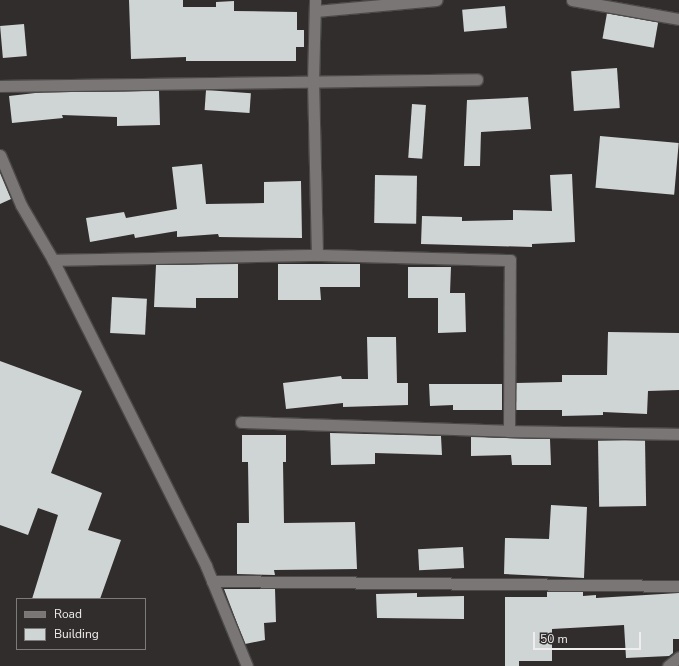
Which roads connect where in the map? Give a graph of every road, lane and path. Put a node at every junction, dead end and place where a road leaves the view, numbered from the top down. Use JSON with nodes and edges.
{"nodes":[{"id":1,"x":437,"y":0,"type":"edge"},
{"id":2,"x":572,"y":0,"type":"edge"},
{"id":3,"x":316,"y":6,"type":"edge"},
{"id":4,"x":679,"y":19,"type":"edge"},
{"id":5,"x":477,"y":79,"type":"dead end"},
{"id":6,"x":313,"y":82,"type":"junction"},
{"id":7,"x":0,"y":86,"type":"edge"},
{"id":8,"x":0,"y":155,"type":"edge"},
{"id":9,"x":317,"y":255,"type":"junction"},
{"id":10,"x":53,"y":260,"type":"junction"},
{"id":11,"x":241,"y":422,"type":"dead end"},
{"id":12,"x":509,"y":431,"type":"junction"},
{"id":13,"x":679,"y":434,"type":"edge"},
{"id":14,"x":212,"y":582,"type":"junction"},
{"id":15,"x":679,"y":586,"type":"edge"},
{"id":16,"x":679,"y":657,"type":"edge"},
{"id":17,"x":247,"y":666,"type":"edge"},
{"id":18,"x":668,"y":666,"type":"edge"}],
"edges":[{"from":1,"to":3,"type":"street"},
{"from":2,"to":4,"type":"street"},
{"from":3,"to":6,"type":"street"},
{"from":5,"to":6,"type":"street"},
{"from":6,"to":7,"type":"street"},
{"from":6,"to":9,"type":"street"},
{"from":8,"to":10,"type":"street"},
{"from":9,"to":10,"type":"street"},
{"from":9,"to":12,"type":"street"},
{"from":10,"to":14,"type":"street"},
{"from":11,"to":12,"type":"street"},
{"from":12,"to":13,"type":"street"},
{"from":14,"to":15,"type":"street"},
{"from":14,"to":17,"type":"street"},
{"from":16,"to":18,"type":"street"}]}
